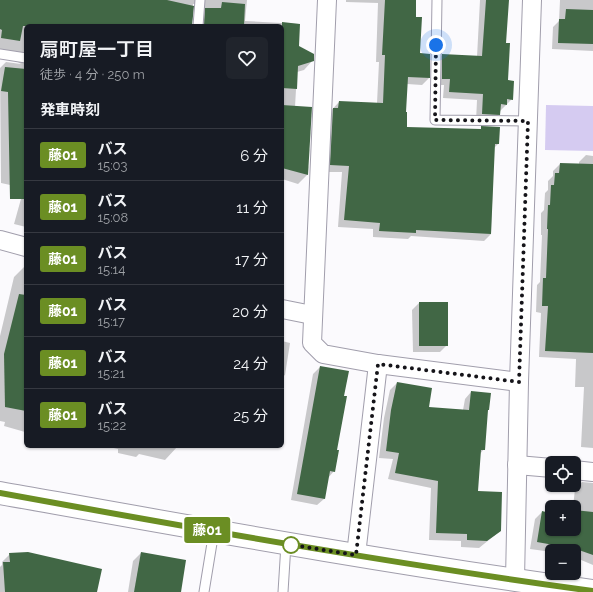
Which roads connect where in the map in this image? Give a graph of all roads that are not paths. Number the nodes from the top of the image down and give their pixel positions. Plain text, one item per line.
1 (200, 0) edge
2 (327, 0) edge
3 (437, 0) edge
4 (532, 0) edge
5 (198, 24) edge
6 (0, 54) edge
7 (24, 58) edge
8 (528, 121) junction
9 (0, 240) edge
10 (24, 246) edge
11 (284, 309) edge
12 (312, 315) junction
13 (378, 364) junction
14 (519, 382) junction
15 (517, 465) junction
16 (545, 467) edge
17 (581, 471) edge
18 (593, 472) edge
19 (0, 493) edge
20 (214, 531) junction
21 (286, 544) junction
22 (356, 555) junction
23 (515, 580) junction
24 (593, 591) edge
25 (204, 592) edge
26 (283, 592) edge

1 - 5 lane
2 - 12 street
3 - 8 lane
4 - 8 street
6 - 7 lane
8 - 14 street
9 - 10 street
11 - 12 street
12 - 13 street
13 - 14 street
13 - 22 street
14 - 15 street
15 - 16 street
15 - 23 street
17 - 18 street
19 - 20 street
20 - 21 street
20 - 25 lane
21 - 22 street
21 - 26 lane
22 - 23 street
23 - 24 street

